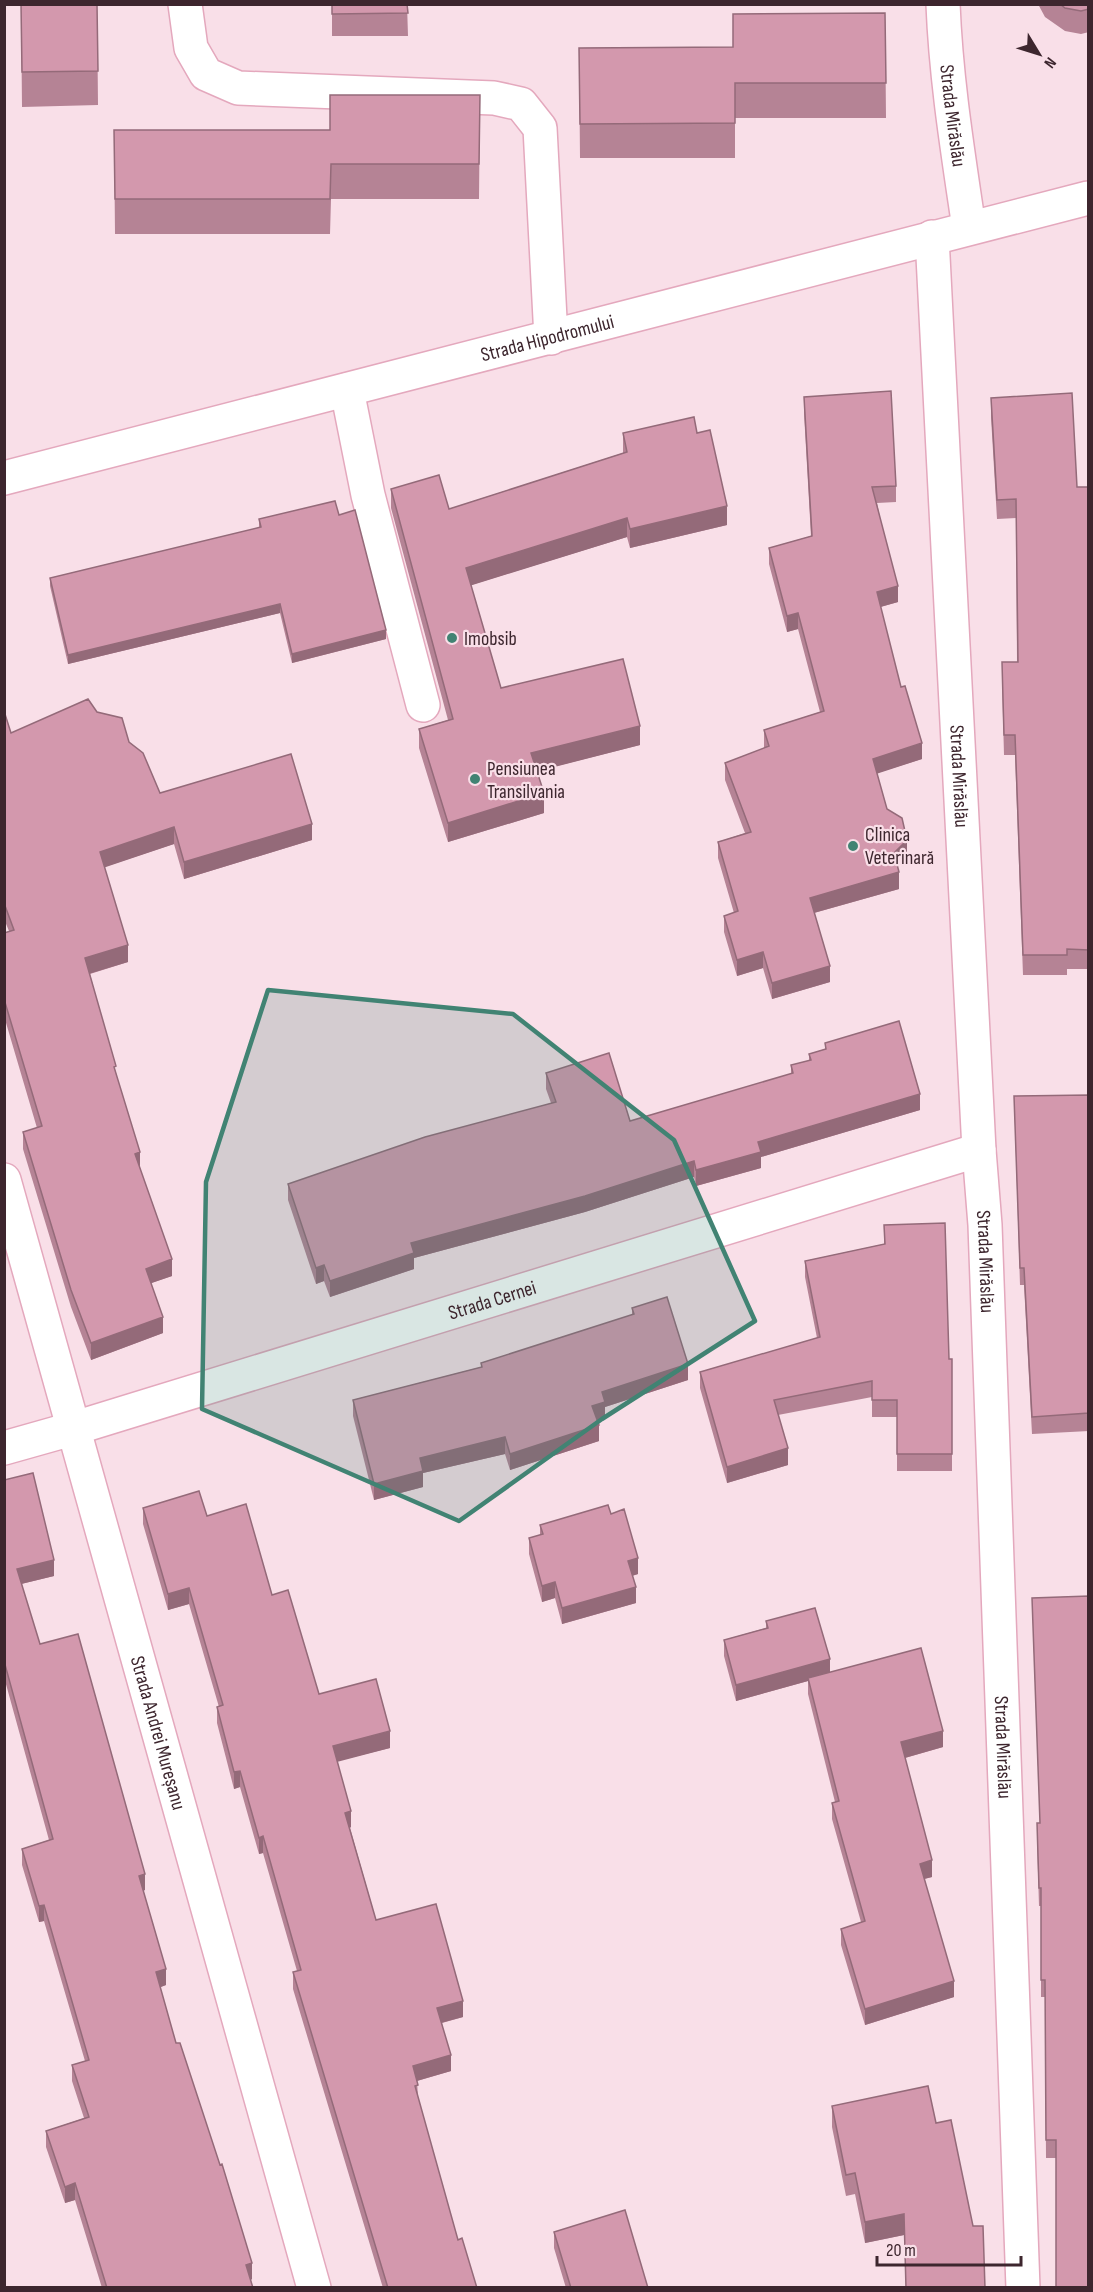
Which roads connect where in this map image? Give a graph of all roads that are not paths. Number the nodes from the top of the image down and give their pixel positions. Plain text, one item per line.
1 (185, 4) edge
2 (943, 4) edge
3 (1089, 198) edge
4 (969, 228) junction
5 (932, 237) junction
6 (551, 338) junction
7 (347, 390) junction
8 (4, 478) edge
9 (423, 705) dead end
10 (979, 1150) junction
11 (4, 1180) edge
12 (75, 1428) junction
13 (4, 1448) edge
14 (314, 2288) edge
15 (1023, 2288) edge

1 - 6 street
2 - 4 street, Strada Mirăslău
3 - 4 street, Strada Hipodromului
4 - 5 street, Strada Hipodromului
5 - 6 street, Strada Hipodromului
5 - 10 street, Strada Mirăslău
6 - 7 street, Strada Hipodromului
7 - 8 street, Strada Hipodromului
7 - 9 street
10 - 12 street, Strada Cernei
10 - 15 street, Strada Mirăslău
11 - 12 street, Strada Andrei Mureșanu
12 - 13 street, Strada Cernei
12 - 14 street, Strada Andrei Mureșanu

